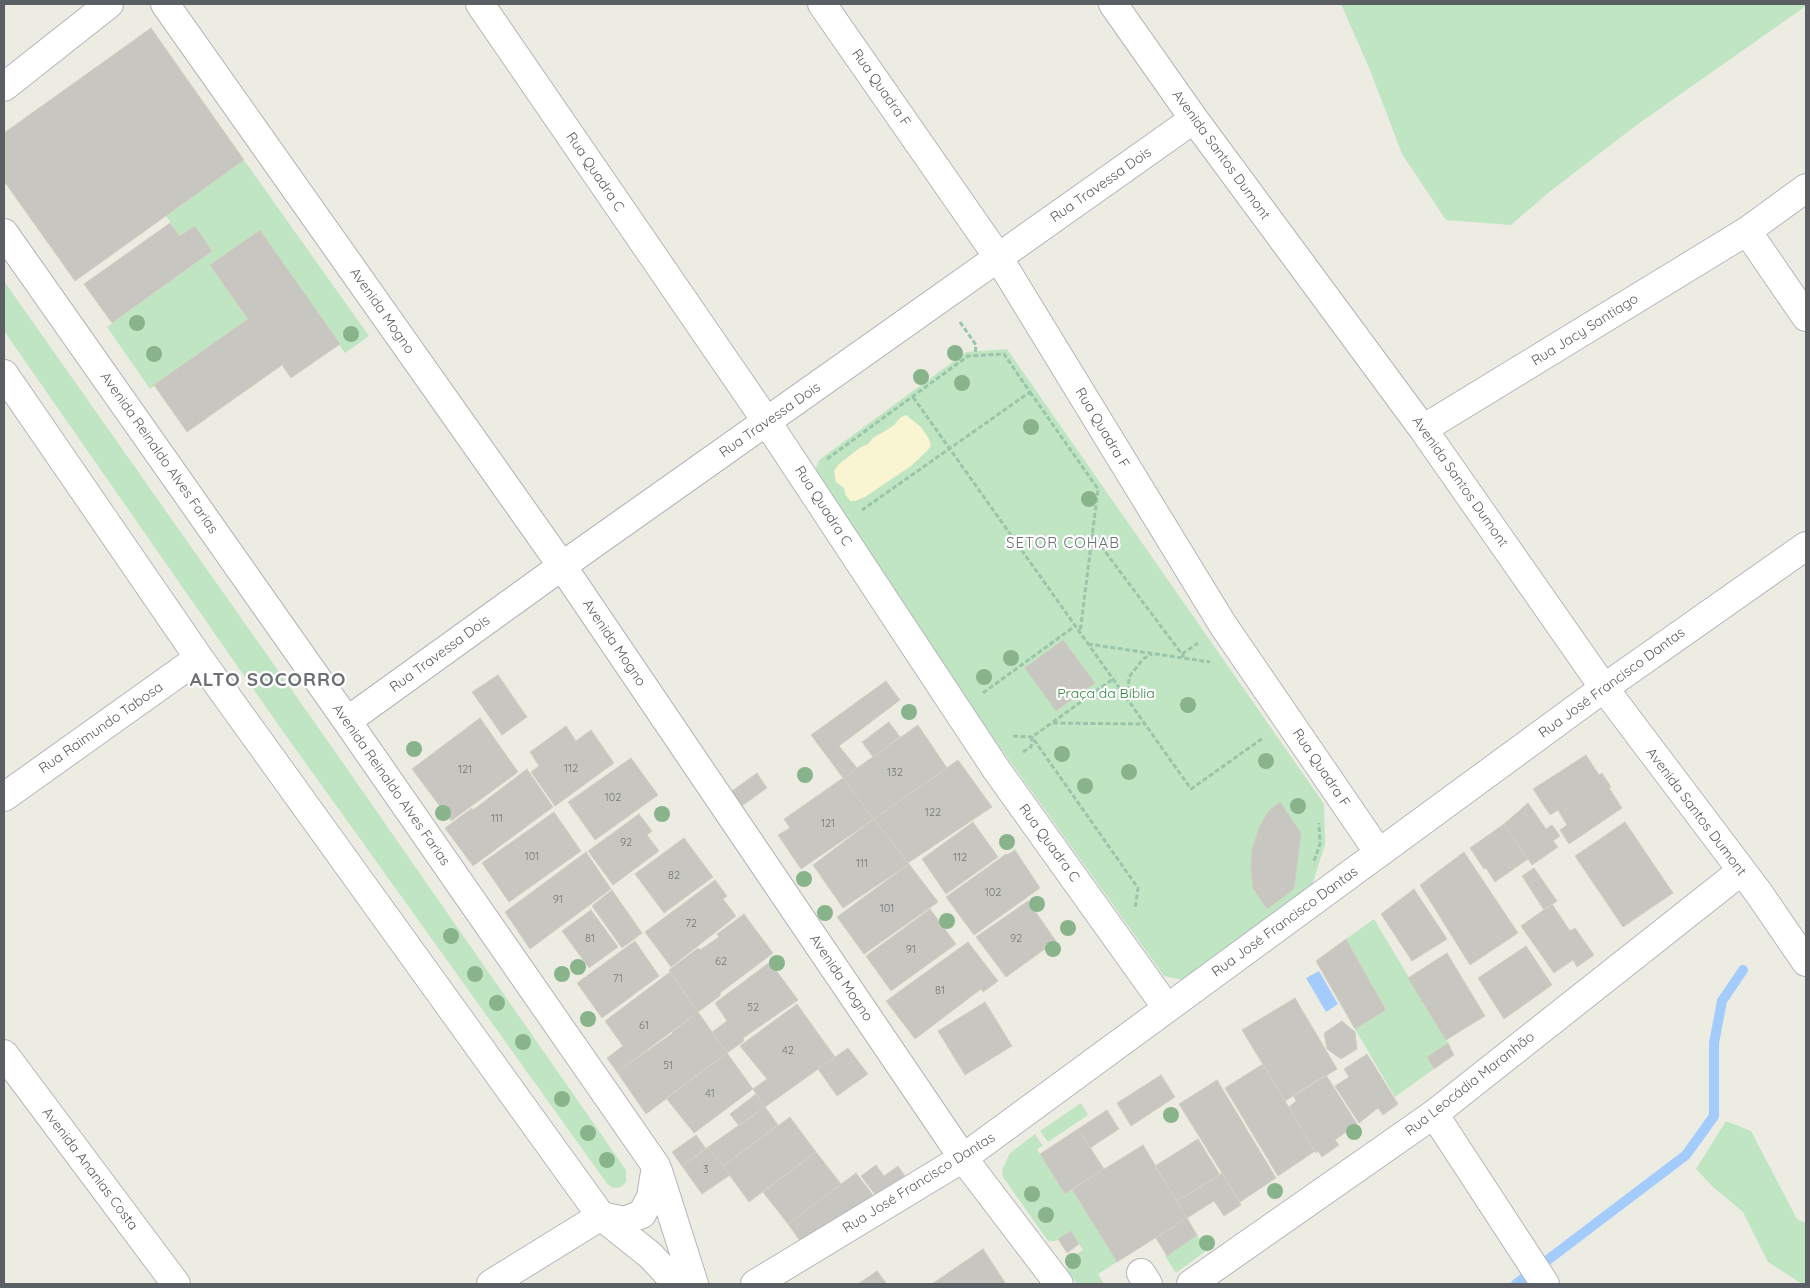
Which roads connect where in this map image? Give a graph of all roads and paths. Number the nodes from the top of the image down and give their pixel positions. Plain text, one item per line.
1 (109, 4) edge
2 (165, 4) edge
3 (480, 4) edge
4 (822, 4) edge
5 (1113, 4) edge
6 (4, 87) edge
7 (1194, 119) junction
8 (1806, 188) edge
9 (1747, 231) junction
10 (4, 233) edge
11 (998, 257) junction
12 (944, 298) junction
13 (1806, 317) edge
14 (975, 356) junction
15 (4, 374) edge
16 (1030, 392) junction
17 (913, 397) junction
18 (767, 422) junction
19 (1424, 429) junction
20 (950, 449) junction
21 (822, 463) dead end
22 (857, 514) dead end
23 (1092, 534) junction
24 (1806, 546) edge
25 (562, 566) junction
26 (1075, 626) junction
27 (1080, 633) junction
28 (1088, 644) junction
29 (1152, 654) junction
30 (199, 658) junction
31 (1184, 658) junction
32 (1219, 663) dead end
33 (1112, 679) junction
34 (1604, 688) junction
35 (977, 698) dead end
36 (1128, 700) junction
37 (347, 721) junction
38 (1052, 723) junction
39 (1145, 724) junction
40 (1269, 733) dead end
41 (1032, 737) dead end
42 (4, 797) edge
43 (1319, 815) dead end
44 (1379, 853) junction
45 (1311, 870) dead end
46 (1740, 872) junction
47 (1806, 962) edge
48 (1167, 1008) junction
49 (4, 1054) edge
50 (1434, 1114) junction
51 (963, 1158) junction
52 (656, 1166) junction
53 (601, 1216) junction
54 (176, 1284) edge
55 (491, 1284) edge
56 (677, 1284) edge
57 (694, 1284) edge
58 (755, 1284) edge
59 (1059, 1284) edge
60 (1191, 1284) edge
61 (1545, 1284) edge

1 - 6 street
2 - 25 street, Avenida Mogno
3 - 18 street, Rua Quadra C
4 - 11 street, Rua Quadra F
5 - 7 street, Avenida Santos Dumont
7 - 11 street, Rua Travessa Dois
7 - 19 street, Avenida Santos Dumont
8 - 9 street, Rua Jacy Santiago
9 - 13 street
9 - 19 street, Rua Jacy Santiago
10 - 37 street, Avenida Reinaldo Alves Farias
11 - 12 street, Rua Travessa Dois
11 - 44 street, Rua Quadra F
12 - 14 path
12 - 18 street, Rua Travessa Dois
14 - 16 path
14 - 17 path
15 - 30 street
16 - 20 path
16 - 23 path
17 - 20 path
17 - 21 path
18 - 25 street, Rua Travessa Dois
18 - 48 street, Rua Quadra C
19 - 34 street, Avenida Santos Dumont
20 - 22 path
20 - 26 path
23 - 27 path
23 - 31 path
24 - 34 street, Rua José Francisco Dantas
25 - 37 street, Rua Travessa Dois
25 - 51 street, Avenida Mogno
26 - 27 path
26 - 35 path
27 - 28 path
28 - 29 path
28 - 33 path
29 - 31 path
29 - 36 path
30 - 42 street, Rua Raimundo Tabosa
30 - 53 street
31 - 32 path
33 - 36 path
33 - 38 path
34 - 44 street, Rua José Francisco Dantas
34 - 46 street, Avenida Santos Dumont
36 - 39 path
37 - 52 street, Avenida Reinaldo Alves Farias
38 - 39 path
38 - 41 path
39 - 40 path
43 - 45 path
44 - 48 street, Rua José Francisco Dantas
46 - 47 street, Avenida Santos Dumont
46 - 50 street, Rua Leocádia Maranhão
48 - 51 street, Rua José Francisco Dantas
49 - 54 street, Avenida Ananias Costa
50 - 60 street, Rua Leocádia Maranhão
50 - 61 street
51 - 58 street, Rua José Francisco Dantas
51 - 59 street, Avenida Mogno
52 - 53 street
52 - 57 street, Avenida Reinaldo Alves Farias
53 - 55 street
53 - 56 street

